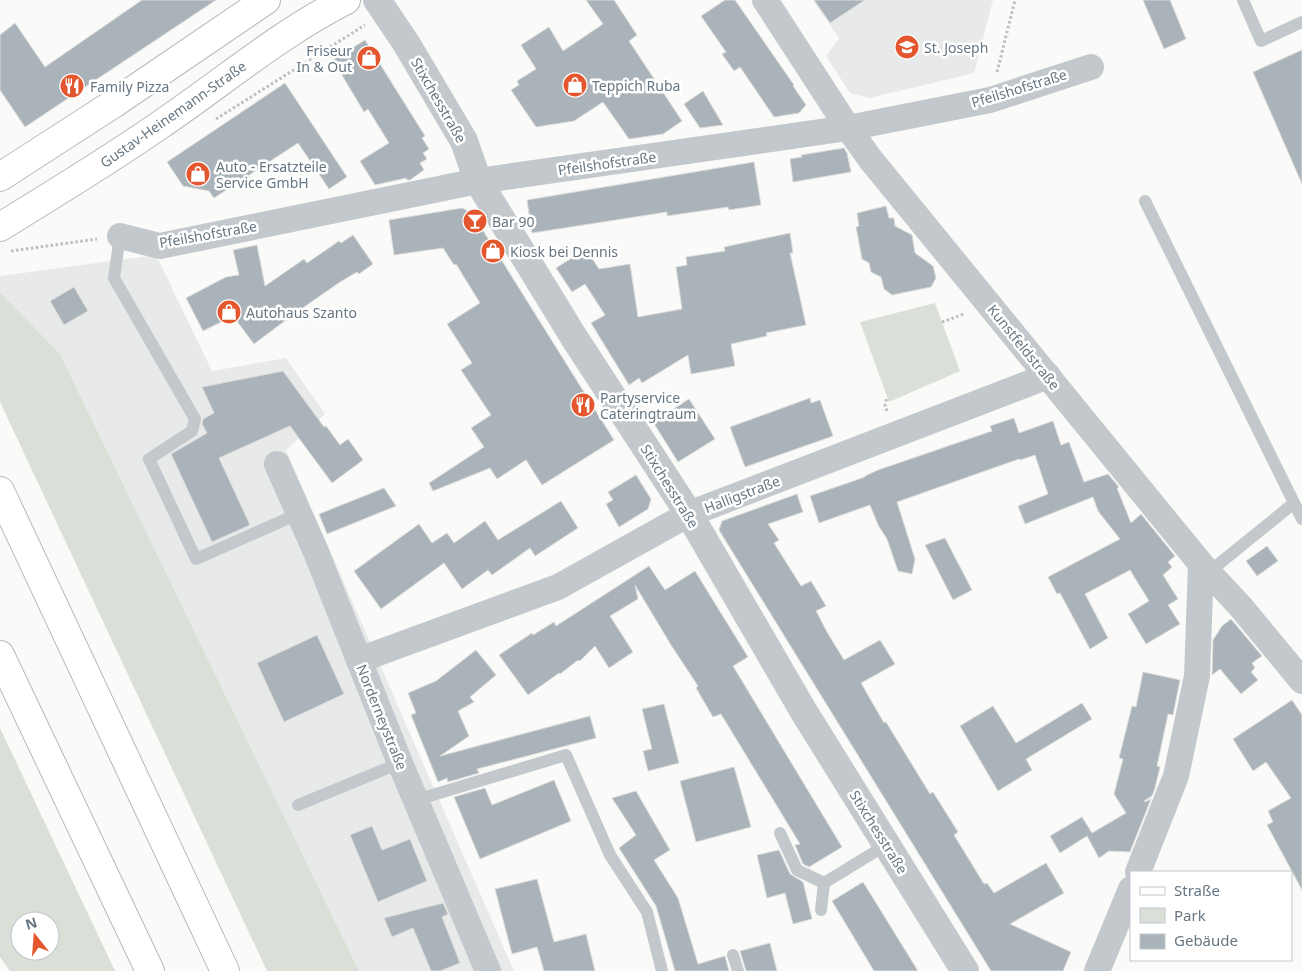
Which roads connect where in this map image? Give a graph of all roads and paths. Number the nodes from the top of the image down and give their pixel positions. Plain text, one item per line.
1 (266, 0) edge
2 (346, 0) edge
3 (377, 0) edge
4 (765, 0) edge
5 (1015, 0) edge
6 (1243, 0) edge
7 (1302, 22) edge
8 (1091, 66) dead end
9 (990, 100) junction
10 (848, 128) junction
11 (0, 177) edge
12 (478, 181) junction
13 (1146, 201) dead end
14 (120, 236) junction
15 (2, 238) edge
16 (1048, 376) junction
17 (277, 464) dead end
18 (0, 491) edge
19 (1294, 503) junction
20 (298, 514) junction
21 (689, 514) junction
22 (1302, 519) edge
23 (1205, 568) junction
24 (0, 655) edge
25 (359, 660) junction
26 (1302, 681) edge
27 (400, 763) junction
28 (416, 800) junction
29 (298, 805) dead end
30 (780, 833) dead end
31 (886, 845) junction
32 (1138, 871) edge
33 (824, 883) junction
34 (1130, 891) edge
35 (821, 910) dead end
36 (733, 955) dead end
37 (150, 971) edge
38 (225, 971) edge
39 (488, 971) edge
40 (662, 971) edge
41 (738, 971) edge
42 (965, 971) edge
43 (1097, 971) edge

1 - 11 main road
2 - 15 main road, Gustav-Heinemann-Straße
3 - 12 street, Stixchesstraße
4 - 10 street, Kunstfeldstraße
5 - 9 path
6 - 7 lane
8 - 9 street, Pfeilshofstraße
9 - 10 street, Pfeilshofstraße
10 - 12 street, Pfeilshofstraße
10 - 16 street, Kunstfeldstraße
12 - 14 street, Pfeilshofstraße
12 - 21 street, Stixchesstraße
13 - 19 lane
14 - 15 path
14 - 20 lane
16 - 21 street, Halligstraße
16 - 23 street, Kunstfeldstraße
17 - 20 street, Norderneystraße
18 - 38 main road
19 - 22 lane
19 - 23 lane
20 - 25 street, Norderneystraße
21 - 25 street, Halligstraße
21 - 31 street, Stixchesstraße
23 - 26 street, Kunstfeldstraße
23 - 32 street
24 - 37 main road
25 - 27 street, Norderneystraße
27 - 28 street, Norderneystraße
27 - 29 lane
28 - 39 street, Norderneystraße
28 - 40 lane
30 - 33 lane
31 - 33 lane
31 - 42 street, Stixchesstraße
33 - 35 lane
34 - 43 street
36 - 41 lane

